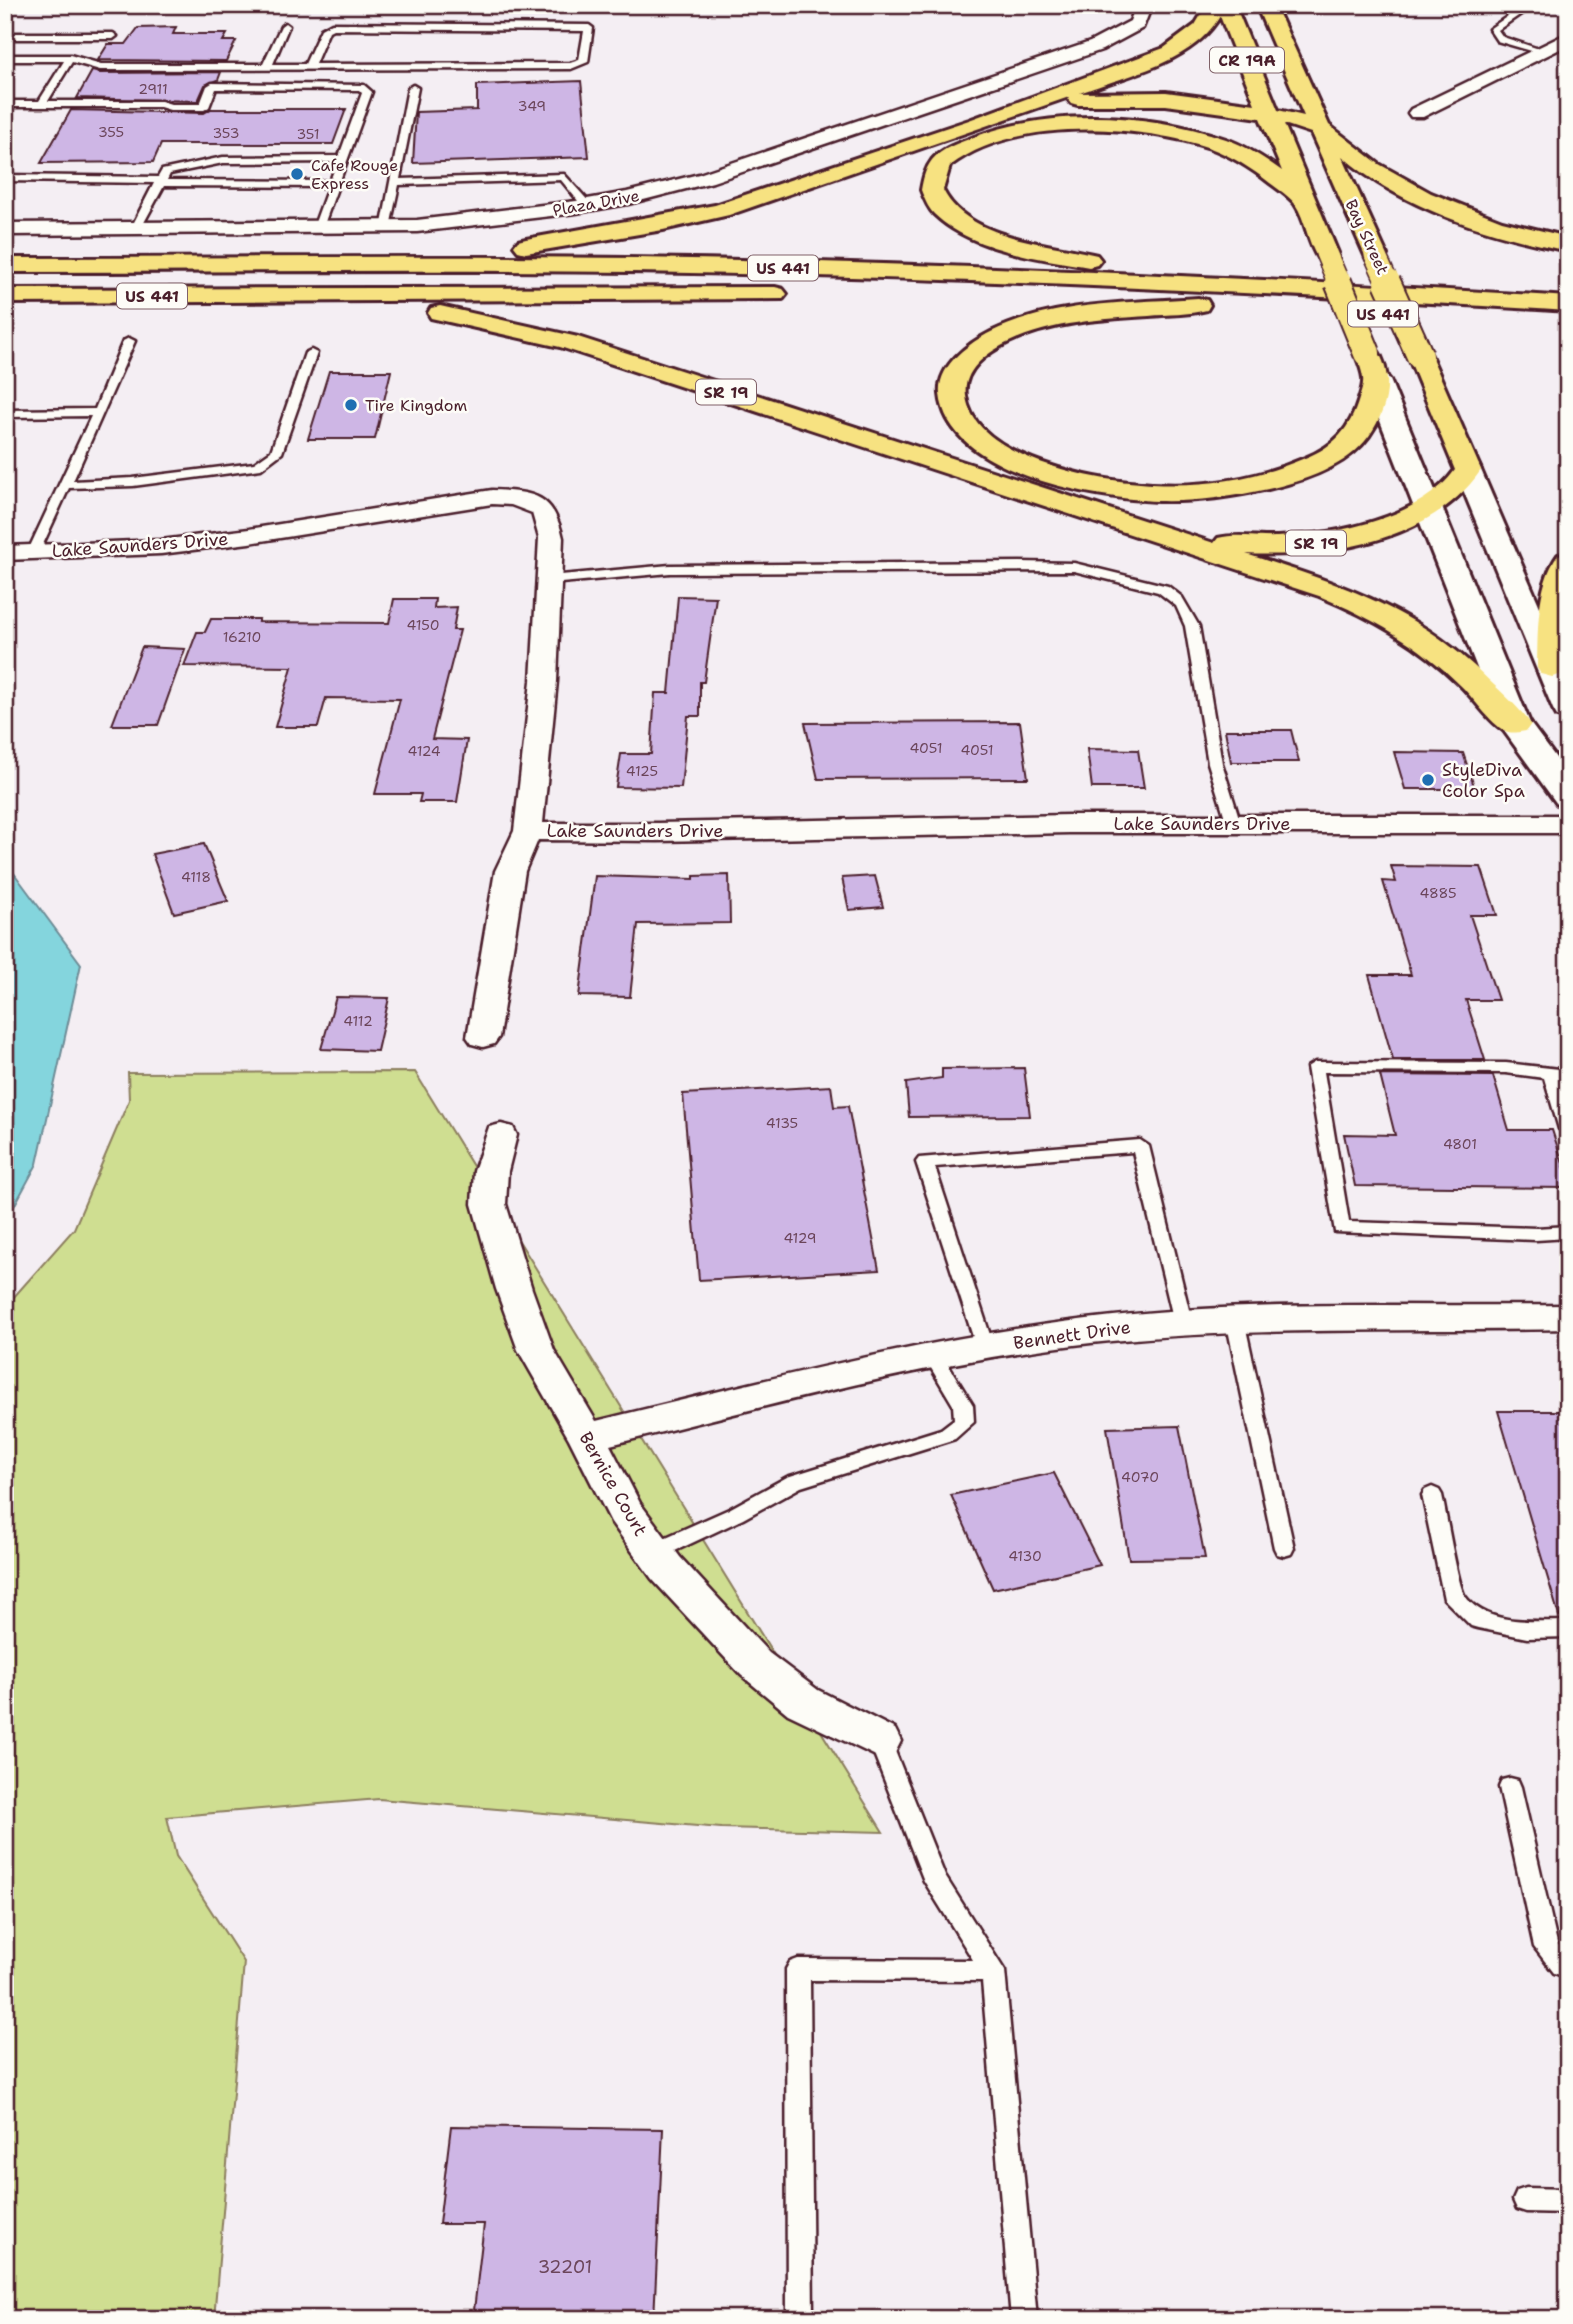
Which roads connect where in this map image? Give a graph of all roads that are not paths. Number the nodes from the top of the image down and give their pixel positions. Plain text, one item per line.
1 (1144, 5) edge
2 (1217, 5) edge
3 (1225, 5) edge
4 (1265, 5) edge
5 (1530, 5) edge
6 (285, 26) dead end
7 (5, 36) edge
8 (113, 36) dead end
9 (1568, 38) edge
10 (1539, 52) junction
11 (5, 58) edge
12 (70, 58) junction
13 (267, 66) junction
14 (309, 66) junction
15 (221, 67) junction
16 (212, 86) junction
17 (413, 88) dead end
18 (5, 104) edge
19 (42, 104) junction
20 (1017, 109) junction
21 (1417, 113) dead end
22 (1270, 115) junction
23 (1317, 128) junction
24 (344, 159) junction
25 (5, 178) edge
26 (160, 182) junction
27 (394, 182) junction
28 (335, 184) junction
29 (1303, 199) junction
30 (587, 205) junction
31 (385, 227) junction
32 (136, 228) junction
33 (318, 228) junction
34 (5, 229) edge
35 (1568, 244) edge
36 (5, 265) edge
37 (307, 265) junction
38 (1258, 285) junction
39 (798, 294) dead end
40 (910, 295) dead end
41 (5, 296) edge
42 (299, 296) junction
43 (1568, 304) edge
44 (1198, 305) junction
45 (1568, 326) edge
46 (129, 341) dead end
47 (311, 353) dead end
48 (1377, 380) junction
49 (99, 412) junction
50 (6, 413) edge
51 (1468, 470) junction
52 (64, 485) junction
53 (1427, 507) junction
54 (1143, 529) junction
55 (33, 552) junction
56 (5, 553) edge
57 (1568, 561) edge
58 (550, 580) junction
59 (1552, 667) junction
60 (1568, 709) edge
61 (1515, 724) junction
62 (1568, 797) edge
63 (1234, 824) junction
64 (1568, 824) edge
65 (528, 831) junction
66 (483, 1037) dead end
67 (1560, 1074) edge
68 (1568, 1129) edge
69 (501, 1135) dead end
70 (1568, 1232) edge
71 (1568, 1317) edge
72 (1235, 1320) junction
73 (1183, 1322) junction
74 (985, 1347) junction
75 (934, 1358) junction
76 (587, 1437) junction
77 (1432, 1495) dead end
78 (1284, 1548) dead end
79 (653, 1552) junction
80 (1568, 1629) edge
81 (880, 1741) joint
82 (1510, 1787) dead end
83 (1568, 1968) edge
84 (993, 1971) junction
85 (1526, 2200) dead end
86 (1568, 2201) edge
87 (800, 2319) edge
88 (1024, 2319) edge

1 - 30 street, Plaza Drive
2 - 20 main road
3 - 22 main road, CR 19A
4 - 23 main road, Bay Street
5 - 10 lane
6 - 13 lane
7 - 8 lane
9 - 10 street
10 - 21 street
11 - 12 lane
12 - 15 lane
12 - 19 lane
13 - 14 lane
13 - 15 lane
14 - 14 lane
15 - 16 lane
16 - 19 lane
16 - 24 lane
17 - 27 lane
18 - 19 lane
20 - 22 main road
20 - 37 main road
22 - 23 main road
22 - 29 main road, CR 19A
23 - 35 main road
23 - 51 main road, Bay Street, bridge
24 - 26 lane
24 - 28 lane
25 - 26 lane
26 - 28 lane
26 - 32 lane
27 - 30 lane
27 - 31 lane
28 - 33 lane
29 - 38 main road
29 - 48 main road, CR 19A, bridge
30 - 31 street, Plaza Drive
31 - 33 street, Plaza Drive
32 - 33 street, Plaza Drive
32 - 34 street, Plaza Drive
36 - 37 main road, US 441
37 - 38 main road, US 441
38 - 43 main road, US 441
39 - 42 main road, US 441
40 - 44 main road, US 441
41 - 42 main road, US 441
42 - 54 main road, SR 19
44 - 45 main road, US 441
44 - 48 main road
46 - 49 lane
47 - 52 lane
48 - 53 main road, CR 19A
49 - 50 lane
49 - 52 lane
51 - 53 main road, SR 19
51 - 59 main road
52 - 55 lane
53 - 54 main road, SR 19
53 - 61 main road, CR 19A
54 - 61 main road
55 - 56 street, Lake Saunders Drive
55 - 58 street, Lake Saunders Drive
57 - 59 main road
58 - 63 lane
58 - 65 street, Lake Saunders Drive
59 - 60 main road
61 - 62 main road, CR 19A
63 - 64 street, Lake Saunders Drive
63 - 65 street, Lake Saunders Drive
65 - 66 street
67 - 68 lane
67 - 70 lane
69 - 76 street, Bernice Court
71 - 72 street, Bennett Drive
72 - 73 street, Bennett Drive
72 - 78 lane
73 - 74 street, Bennett Drive
73 - 74 lane
74 - 75 street, Bennett Drive
75 - 76 street, Bennett Drive
75 - 79 lane
76 - 79 street, Bernice Court
77 - 80 lane
79 - 81 street, Bernice Court
81 - 84 lane
82 - 83 lane
84 - 87 lane
84 - 88 lane
85 - 86 lane

